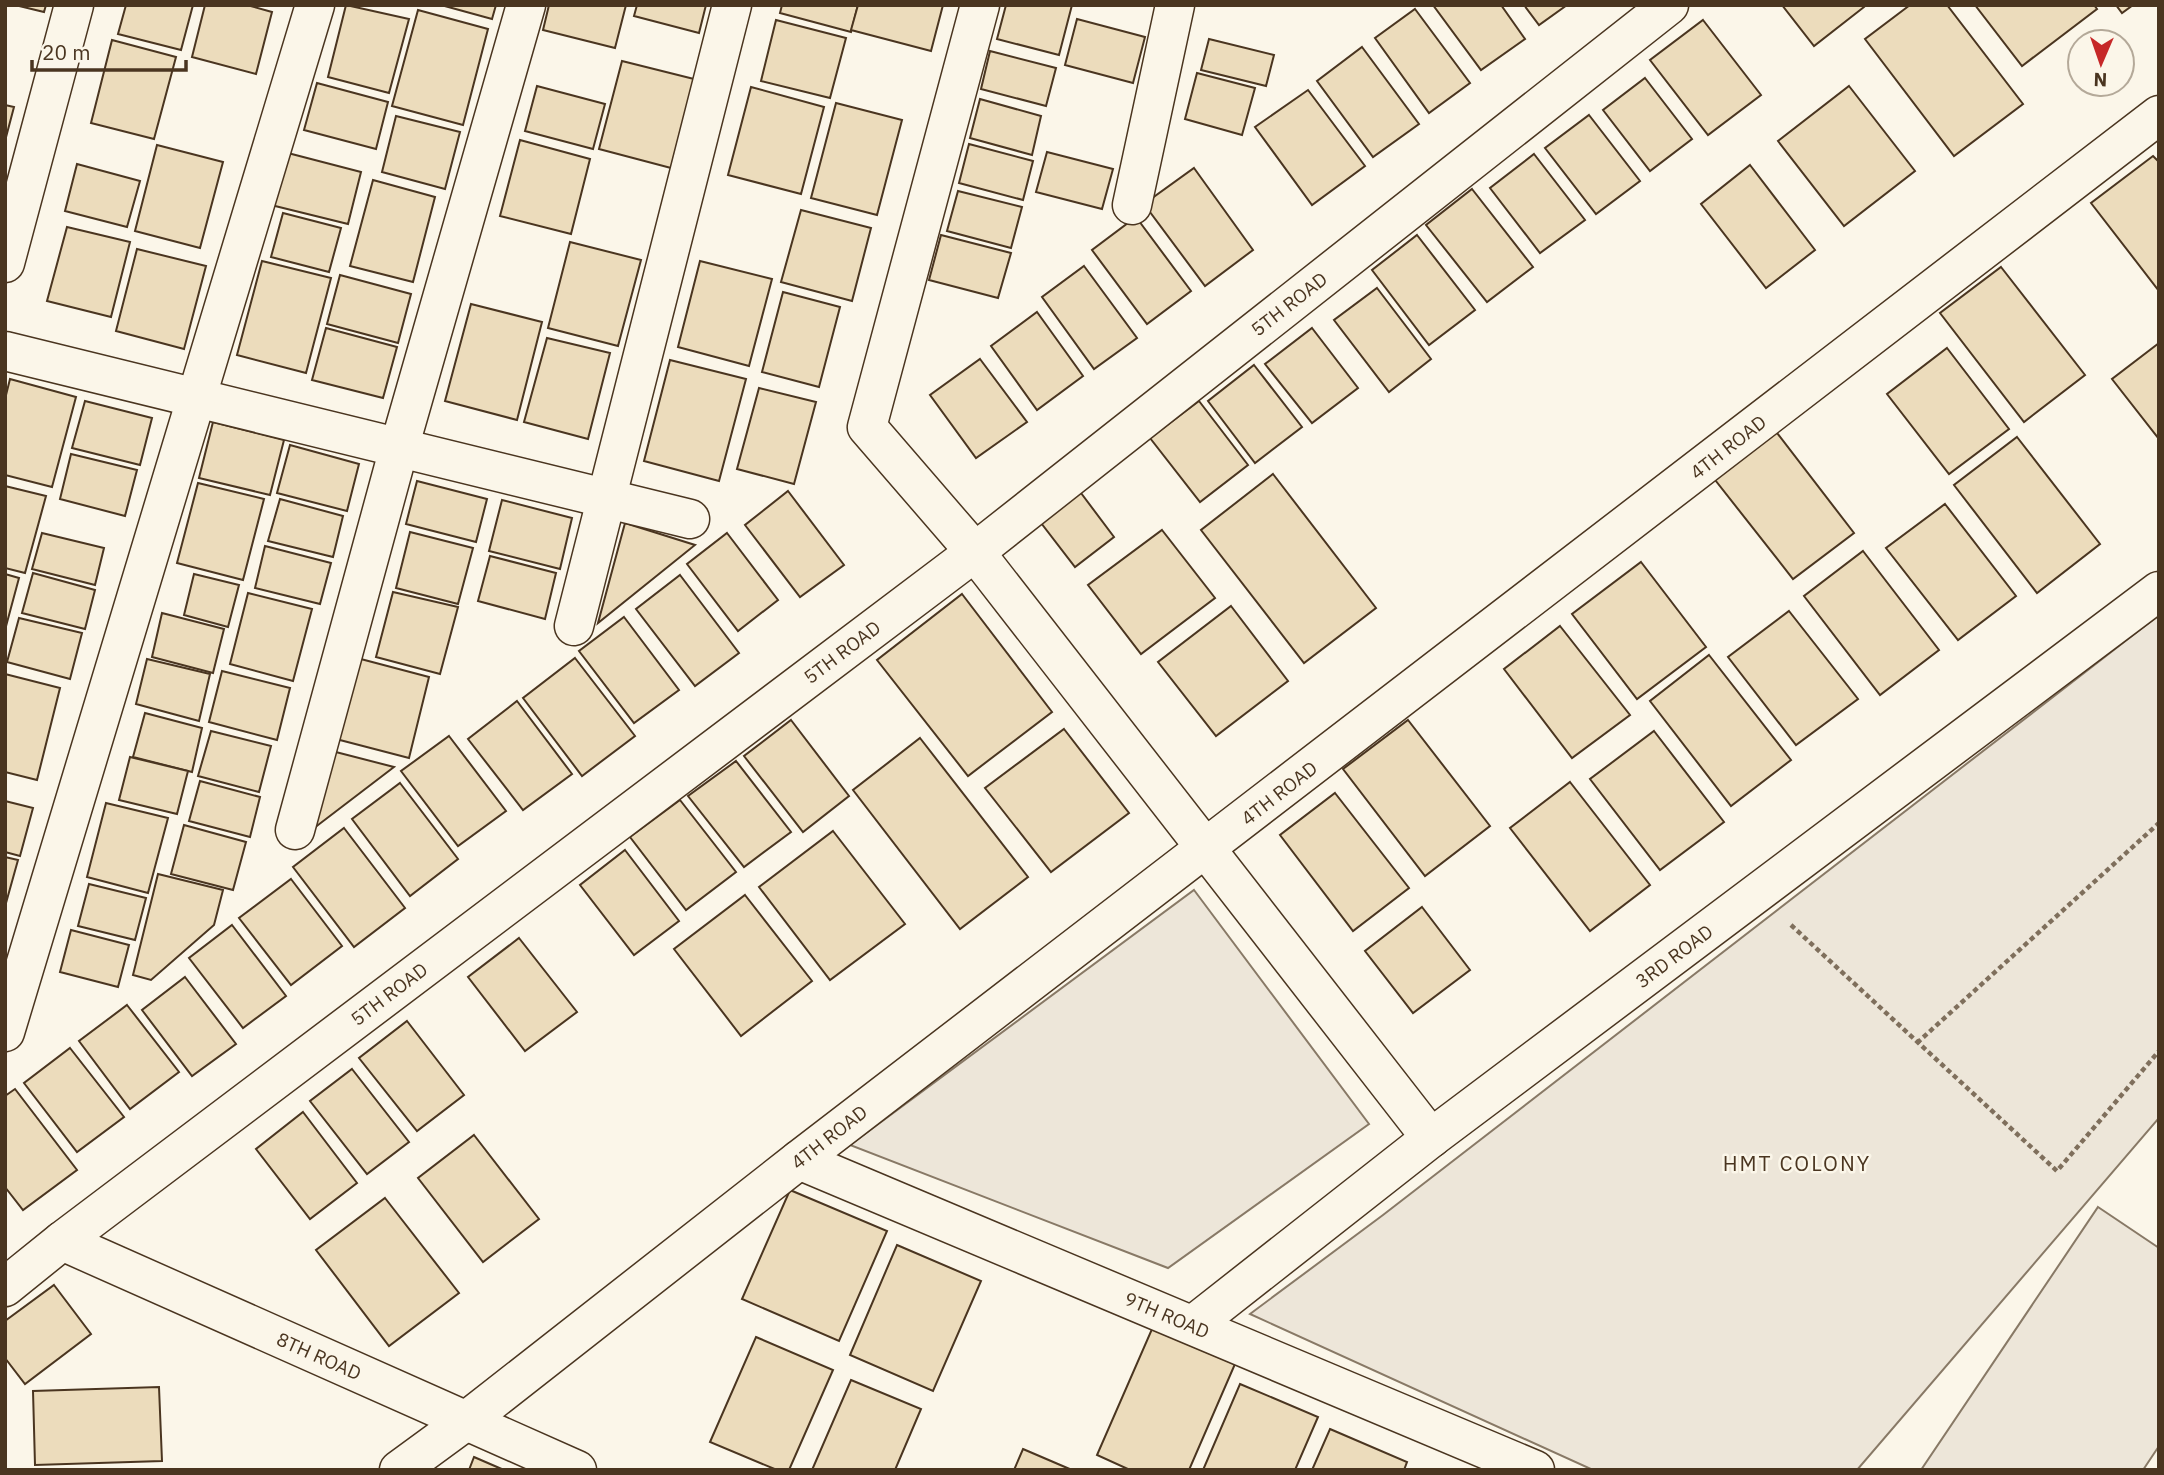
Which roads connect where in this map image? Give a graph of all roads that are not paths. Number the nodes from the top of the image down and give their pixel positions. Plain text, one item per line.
1 (74, 5) edge
2 (315, 5) edge
3 (526, 5) edge
4 (732, 5) edge
5 (980, 5) edge
6 (1175, 5) edge
7 (1669, 5) edge
8 (2159, 116) edge
9 (1132, 205) dead end
10 (5, 262) edge
11 (5, 351) edge
12 (198, 399) junction
13 (399, 448) junction
14 (607, 500) junction
15 (690, 519) dead end
16 (975, 552) junction
17 (2159, 591) edge
18 (574, 626) dead end
19 (295, 830) dead end
20 (1205, 849) junction
21 (5, 1032) edge
22 (1431, 1138) junction
23 (799, 1160) junction
24 (62, 1241) junction
25 (5, 1287) edge
26 (1192, 1325) junction
27 (466, 1421) junction
28 (399, 1470) edge
29 (577, 1470) edge
30 (1535, 1470) edge

1 - 10 street
2 - 12 street
3 - 13 street
4 - 14 street
5 - 16 street
6 - 9 street
7 - 16 street, 5TH ROAD
8 - 20 street, 4TH ROAD
11 - 12 street
12 - 13 street
12 - 21 street
13 - 14 street
13 - 19 street
14 - 15 street
14 - 18 street
16 - 20 street
16 - 24 street, 5TH ROAD
17 - 22 street, 3RD ROAD
20 - 22 street
20 - 23 street, 4TH ROAD
22 - 26 street, 3RD ROAD
23 - 26 street, 9TH ROAD
23 - 27 street, 4TH ROAD
24 - 25 street, 5TH ROAD
24 - 27 street, 8TH ROAD
26 - 30 street, 9TH ROAD
27 - 28 street, 4TH ROAD
27 - 29 street, 8TH ROAD

